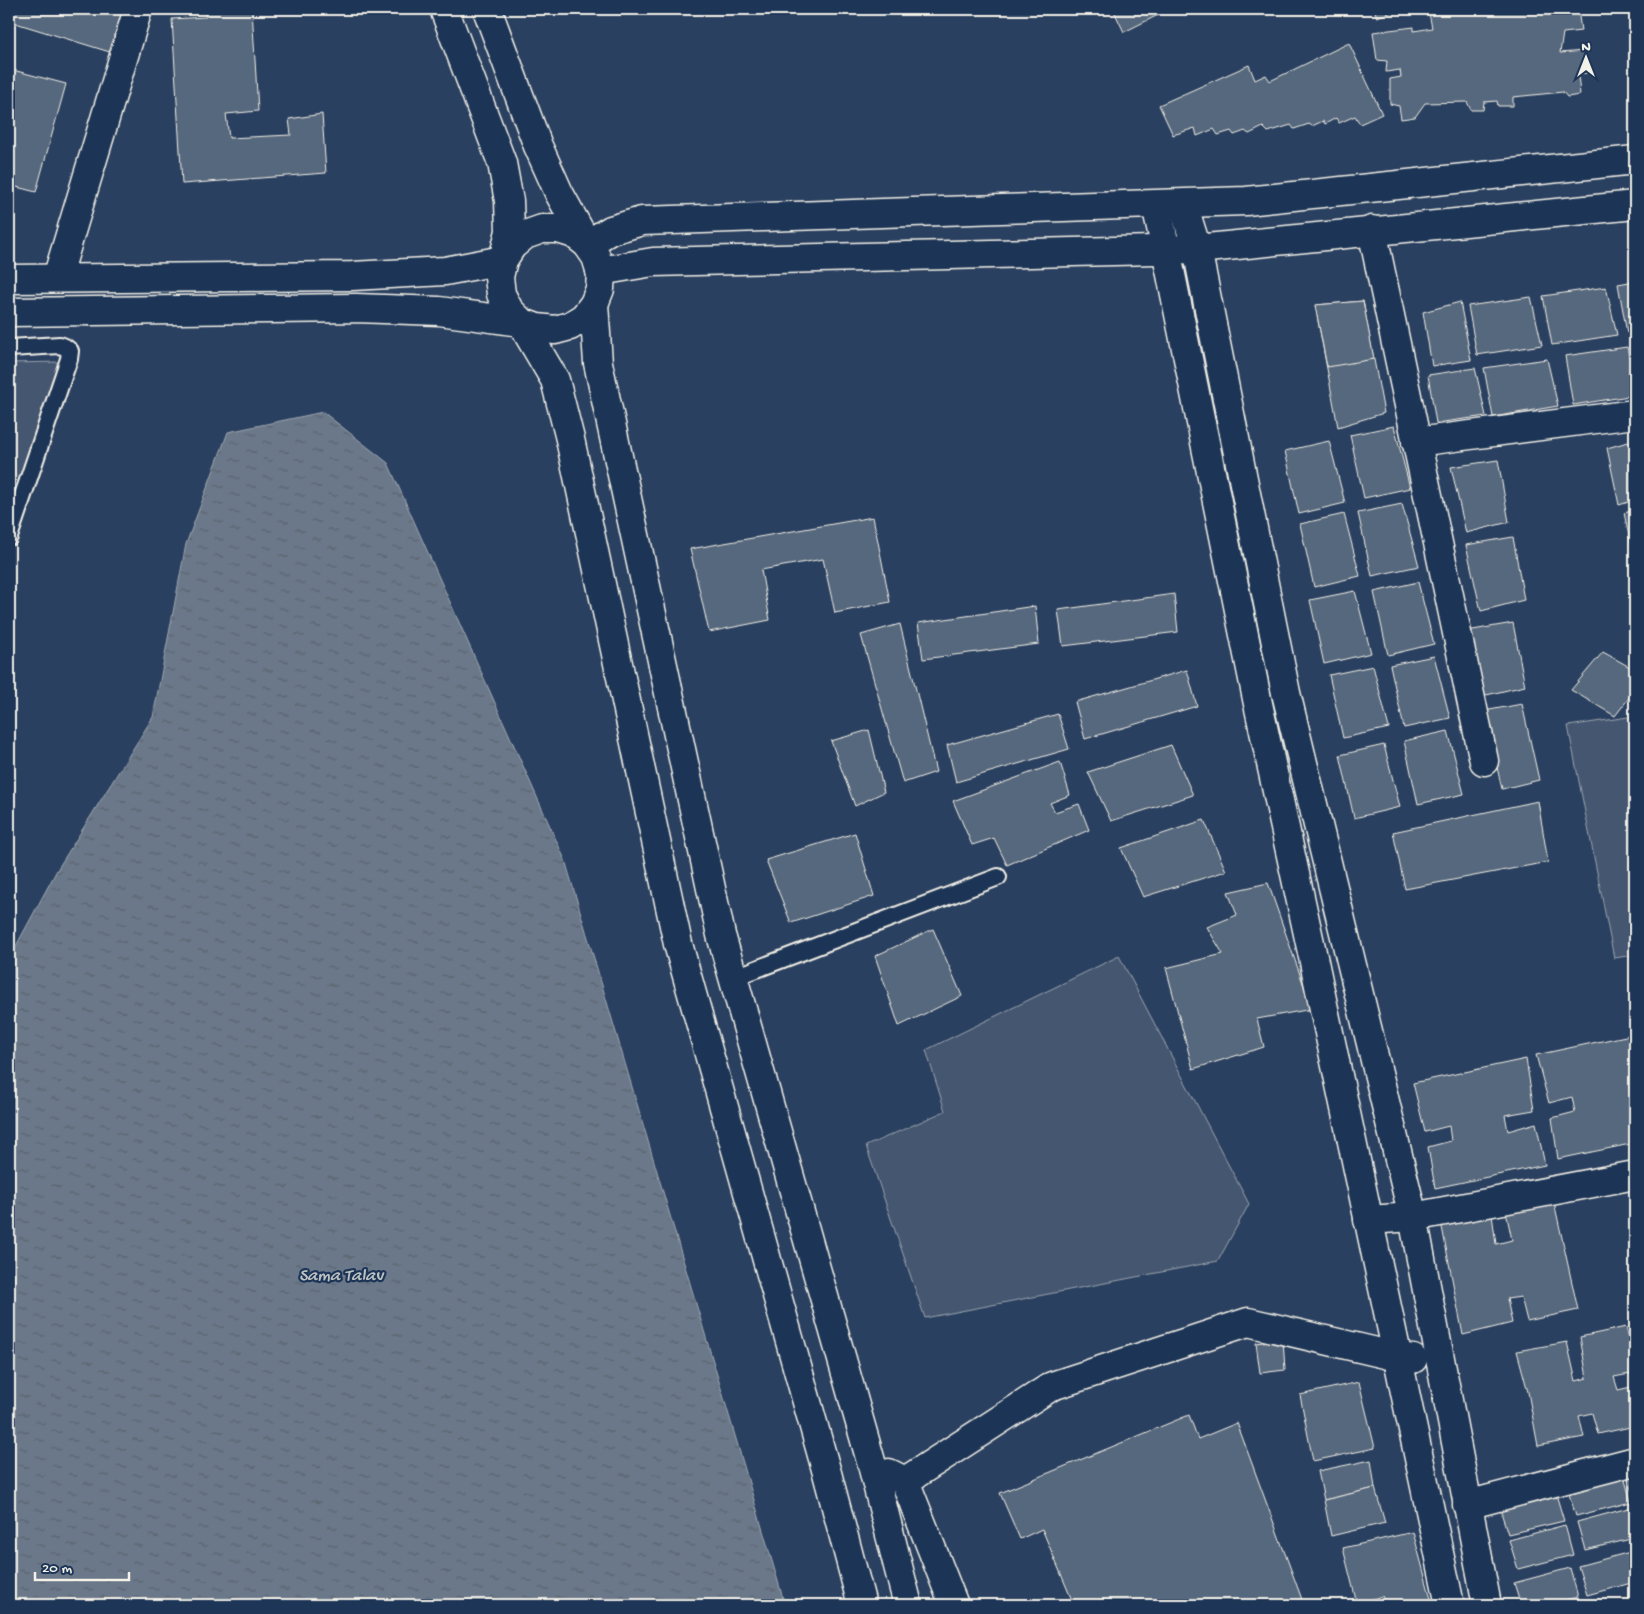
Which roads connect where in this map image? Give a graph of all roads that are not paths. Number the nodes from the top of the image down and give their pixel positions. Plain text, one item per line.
1 (138, 9) edge
2 (444, 9) edge
3 (487, 9) edge
4 (1635, 160) edge
5 (1183, 204) junction
6 (1156, 205) junction
7 (1635, 205) edge
8 (1372, 230) junction
9 (587, 244) junction
10 (1198, 249) junction
11 (1166, 250) junction
12 (503, 260) junction
13 (600, 271) junction
14 (57, 278) junction
15 (9, 279) edge
16 (594, 304) junction
17 (9, 312) edge
18 (521, 322) junction
19 (9, 348) edge
20 (1635, 414) edge
21 (1416, 442) junction
22 (9, 537) edge
23 (1286, 693) junction
24 (1256, 699) junction
25 (671, 703) junction
26 (628, 714) junction
27 (1484, 761) dead end
28 (708, 877) junction
29 (998, 877) dead end
30 (1332, 886) junction
31 (666, 887) junction
32 (1300, 894) junction
33 (733, 978) junction
34 (1635, 1175) edge
35 (1412, 1217) junction
36 (1368, 1220) junction
37 (1398, 1357) junction
38 (1439, 1362) junction
39 (1635, 1462) edge
40 (872, 1465) junction
41 (905, 1481) junction
42 (1467, 1505) junction
43 (862, 1605) edge
44 (908, 1605) edge
45 (954, 1605) edge
46 (1450, 1605) edge
47 (1487, 1605) edge

1 - 14 main road
2 - 12 main road
3 - 9 main road
4 - 5 main road
5 - 6 main road
5 - 10 main road
6 - 9 main road
6 - 11 main road
7 - 8 main road
8 - 10 main road
8 - 21 main road
9 - 12 main road
9 - 13 main road
10 - 11 main road
10 - 23 main road
11 - 13 main road
11 - 24 main road
12 - 14 main road
12 - 18 main road
13 - 16 main road
14 - 15 main road
16 - 18 main road
16 - 25 main road
17 - 18 main road
18 - 26 main road
19 - 22 lane
20 - 21 main road
21 - 27 main road
23 - 24 main road
23 - 30 main road
24 - 32 main road
25 - 26 main road
25 - 28 main road
26 - 31 main road
28 - 31 main road
28 - 33 main road
29 - 33 lane
30 - 32 main road
30 - 35 main road
31 - 43 main road
32 - 36 main road
33 - 40 main road
34 - 35 main road
35 - 36 main road
35 - 38 main road
36 - 37 main road
37 - 38 main road
37 - 41 main road
37 - 46 main road
38 - 42 main road
39 - 42 main road
40 - 41 main road
40 - 44 main road
41 - 45 main road
42 - 47 main road

